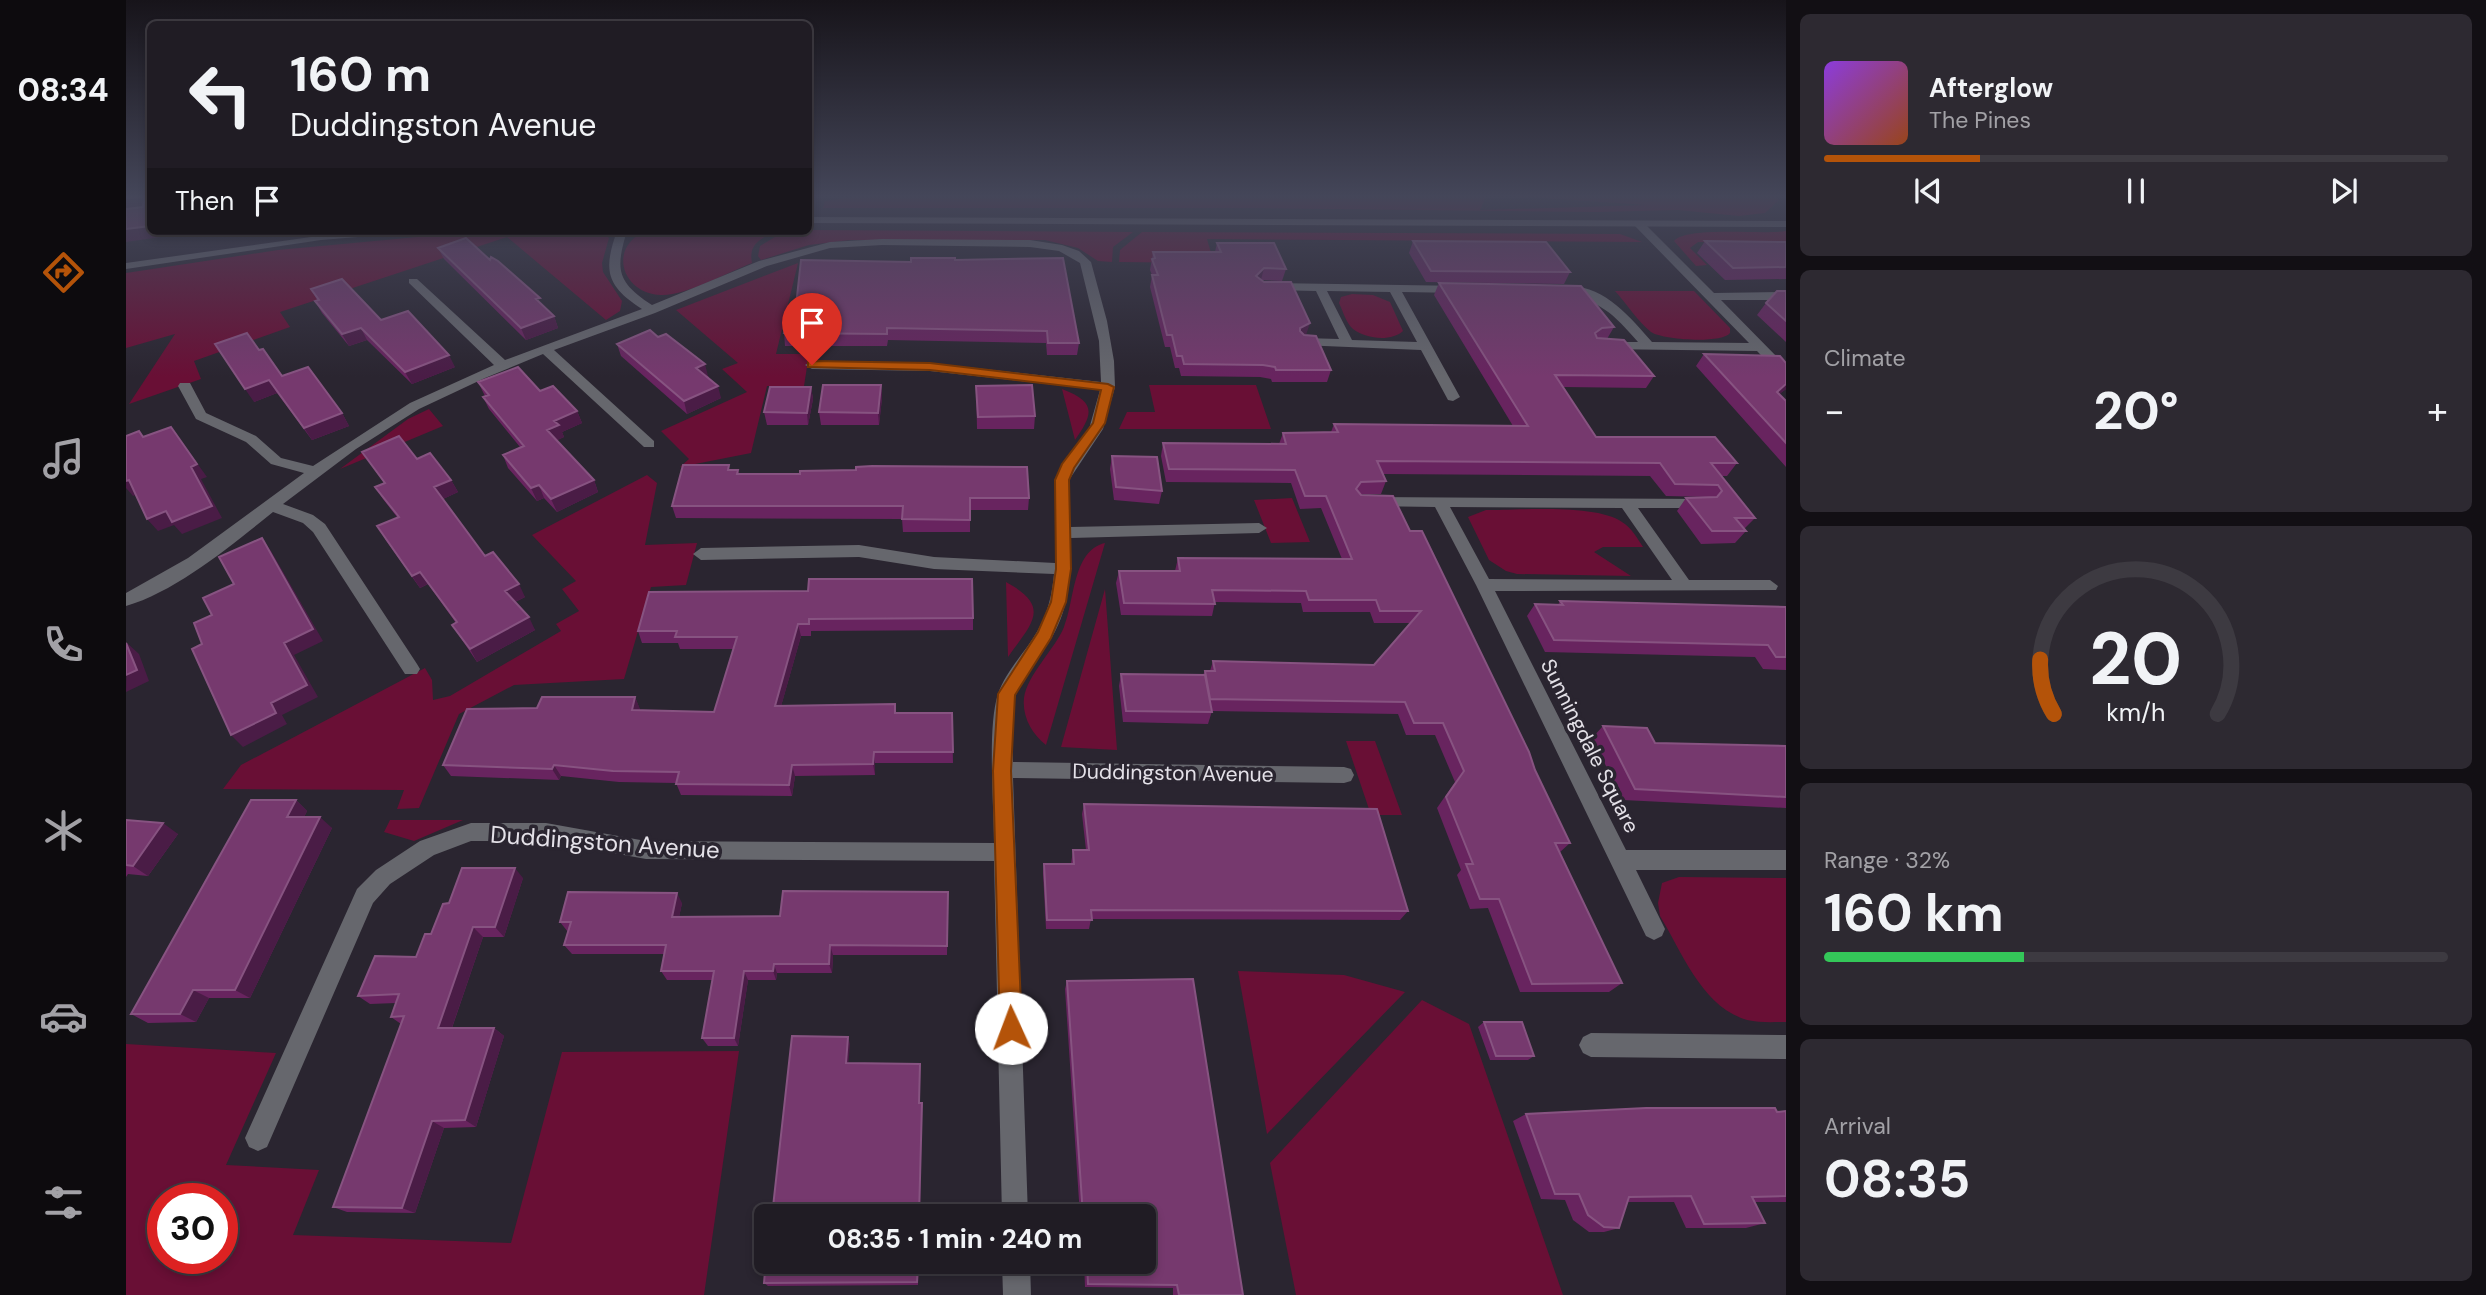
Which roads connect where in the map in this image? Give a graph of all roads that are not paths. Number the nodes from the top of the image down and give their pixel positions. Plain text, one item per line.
1 (185, 256) edge
2 (614, 256) edge
3 (789, 256) edge
4 (1080, 256) edge
5 (1671, 256) edge
6 (126, 266) edge
7 (413, 281) dead end
8 (1261, 287) edge
9 (1320, 288) junction
10 (1394, 288) junction
11 (1477, 289) edge
12 (1559, 290) edge
13 (1786, 296) edge
14 (1710, 297) junction
15 (651, 310) junction
16 (1304, 342) edge
17 (1347, 343) junction
18 (1423, 346) junction
19 (1596, 346) edge
20 (1648, 346) junction
21 (1759, 347) junction
22 (547, 351) junction
23 (812, 365) dead end
24 (504, 367) junction
25 (1786, 373) edge
26 (185, 386) dead end
27 (1108, 387) junction
28 (1453, 397) dead end
29 (649, 444) dead end
30 (316, 471) junction
31 (1361, 501) edge
32 (1440, 503) junction
33 (1701, 503) edge
34 (1627, 504) junction
35 (271, 505) junction
36 (1259, 528) dead end
37 (1063, 533) junction
38 (701, 554) dead end
39 (1063, 569) junction
40 (1484, 585) junction
41 (1685, 586) junction
42 (1770, 586) dead end
43 (126, 600) edge
44 (411, 669) dead end
45 (1002, 771) junction
46 (1344, 775) dead end
47 (1003, 852) junction
48 (1621, 860) junction
49 (1786, 860) edge
50 (1654, 929) dead end
51 (1591, 1045) dead end
52 (1786, 1047) edge
53 (258, 1138) dead end
54 (1015, 1204) edge
55 (1016, 1274) edge
56 (1017, 1295) edge

1 - 6 street
2 - 15 street
3 - 15 street
4 - 27 street
5 - 14 street
7 - 24 street
8 - 9 street
9 - 10 street
9 - 17 street
10 - 11 street
10 - 18 street
12 - 20 street
13 - 14 street
14 - 21 street
15 - 22 street
16 - 17 street
17 - 18 street
18 - 28 street
19 - 20 street
20 - 21 street
21 - 25 street
22 - 24 street
22 - 29 street
23 - 27 street
24 - 30 street
26 - 30 street
27 - 37 street
30 - 35 street
31 - 32 street
32 - 34 street
32 - 40 street, Sunningdale Square
33 - 34 street
34 - 41 street
35 - 43 street
35 - 44 street
36 - 37 street
37 - 39 street
38 - 39 street
39 - 45 street
40 - 41 street
40 - 48 street, Sunningdale Square
41 - 42 street
45 - 46 street, Duddingston Avenue
45 - 47 street
47 - 53 street, Duddingston Avenue
47 - 54 street
48 - 49 street
48 - 50 street, Sunningdale Square
51 - 52 street
55 - 56 street

